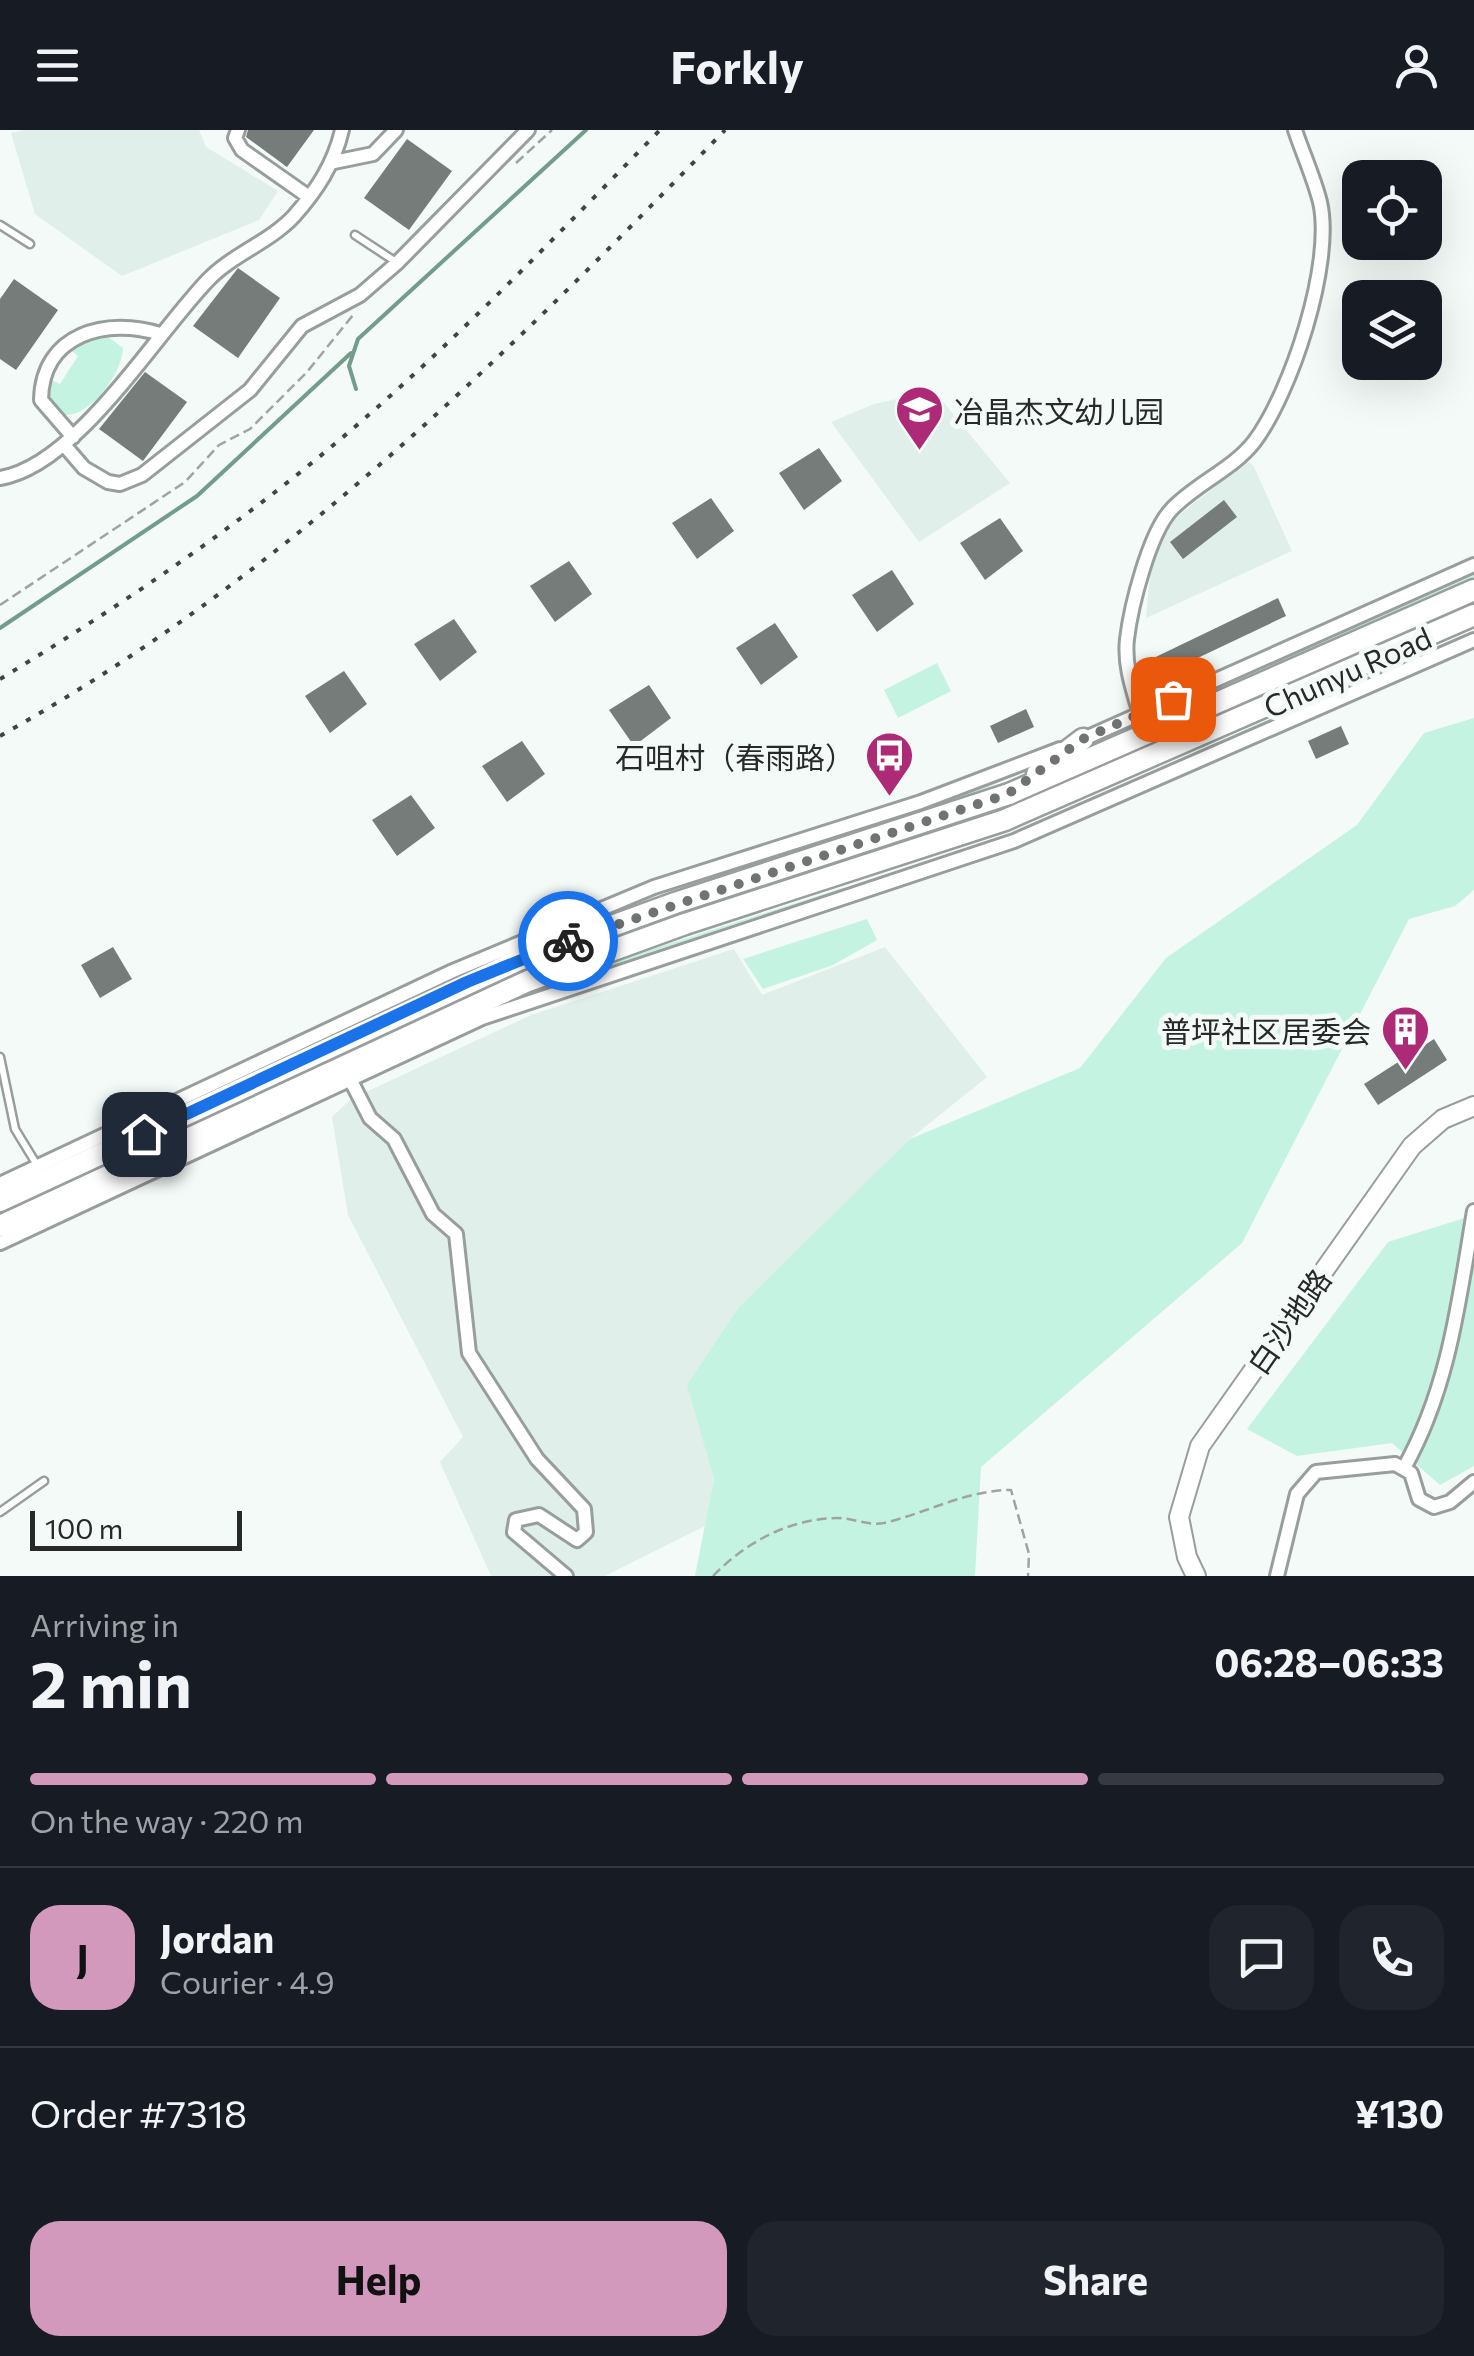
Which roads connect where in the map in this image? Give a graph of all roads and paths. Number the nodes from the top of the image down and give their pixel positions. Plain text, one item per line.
1 (238, 130) edge
2 (342, 130) edge
3 (396, 130) edge
4 (528, 130) edge
5 (552, 130) edge
6 (1295, 130) edge
7 (334, 162) junction
8 (510, 170) dead end
9 (308, 197) junction
10 (0, 225) edge
11 (355, 235) dead end
12 (30, 244) dead end
13 (397, 262) junction
14 (352, 315) dead end
15 (160, 334) junction
16 (69, 442) junction
17 (0, 478) edge
18 (1474, 565) edge
19 (1474, 590) edge
20 (0, 605) edge
21 (1474, 614) edge
22 (1474, 640) edge
23 (1140, 714) junction
24 (1083, 739) junction
25 (1008, 794) junction
26 (0, 1057) edge
27 (350, 1079) junction
28 (1474, 1106) edge
29 (38, 1166) junction
30 (0, 1184) edge
31 (0, 1201) edge
32 (1474, 1211) edge
33 (3, 1223) edge
34 (0, 1243) edge
35 (1404, 1468) junction
36 (44, 1481) dead end
37 (1474, 1482) edge
38 (0, 1512) edge
39 (566, 1576) edge
40 (713, 1576) edge
41 (1028, 1576) edge
42 (1196, 1576) edge
43 (1277, 1576) edge

1 - 9 street
2 - 7 street
3 - 7 street
4 - 13 street
5 - 8 path
6 - 23 street
7 - 9 street
9 - 15 street
10 - 12 lane
11 - 13 lane
13 - 16 street
14 - 20 path
15 - 16 street
15 - 16 street
16 - 17 street
18 - 23 street
19 - 25 main road, Chunyu Road
21 - 33 main road, Chunyu Road
22 - 27 street
23 - 24 street
24 - 25 main road
24 - 29 street
25 - 31 main road, Chunyu Road
26 - 29 lane
27 - 34 street
27 - 39 street
28 - 42 street, 白沙地路
29 - 30 street
32 - 35 street
35 - 37 street
35 - 43 street
36 - 38 lane
40 - 41 path

